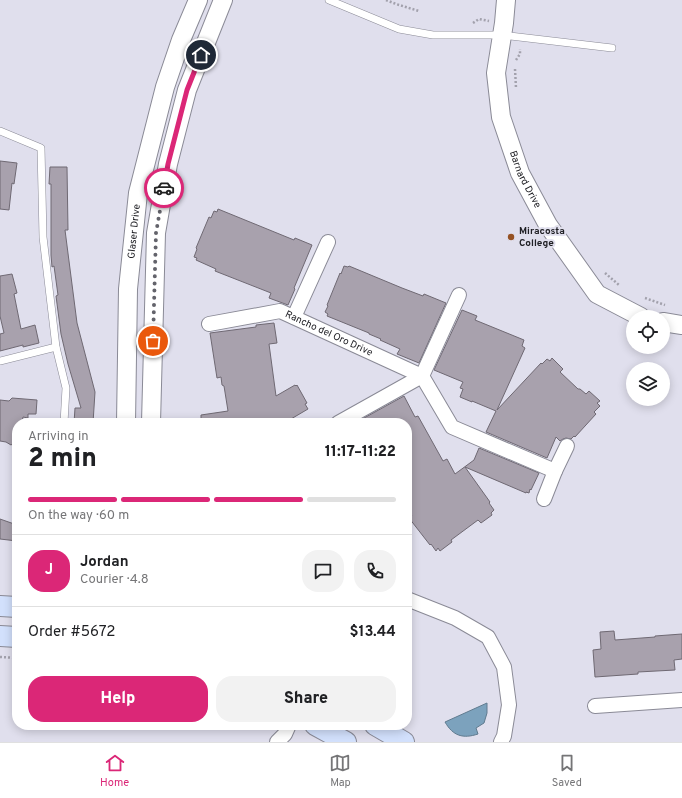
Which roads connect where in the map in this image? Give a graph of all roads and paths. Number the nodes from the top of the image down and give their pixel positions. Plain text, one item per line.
1 (198, 0) edge
2 (223, 0) edge
3 (329, 0) edge
4 (386, 0) edge
5 (506, 0) edge
6 (419, 11) dead end
7 (502, 35) junction
8 (521, 37) junction
9 (612, 48) dead end
10 (517, 90) dead end
11 (0, 131) edge
12 (328, 242) dead end
13 (605, 273) dead end
14 (625, 288) dead end
15 (459, 295) dead end
16 (643, 298) dead end
17 (671, 306) dead end
18 (628, 310) edge
19 (294, 317) junction
20 (670, 323) edge
21 (209, 324) dead end
22 (682, 325) edge
23 (56, 348) junction
24 (0, 361) edge
25 (422, 376) junction
26 (64, 418) edge
27 (126, 418) edge
28 (151, 418) edge
29 (347, 418) edge
30 (567, 446) dead end
31 (555, 471) junction
32 (544, 499) dead end
33 (412, 601) edge
34 (0, 606) edge
35 (12, 607) edge
36 (0, 636) edge
37 (12, 637) edge
38 (0, 657) edge
39 (12, 658) edge
40 (682, 700) edge
41 (595, 706) dead end
42 (287, 730) edge
43 (324, 730) edge
44 (384, 730) edge
45 (277, 742) edge
46 (346, 742) edge
47 (404, 742) edge
48 (500, 742) edge

1 - 27 street, Glaser Drive
2 - 28 street
3 - 7 lane
4 - 6 path
5 - 7 street, Barnard Drive
7 - 8 lane
7 - 18 street, Barnard Drive
8 - 9 lane
8 - 10 path
11 - 23 lane
12 - 19 street
13 - 14 path
15 - 25 street
16 - 17 path
19 - 21 street, Rancho del Oro Drive
19 - 25 street, Rancho del Oro Drive
20 - 22 street
23 - 24 lane
23 - 26 lane
25 - 29 street
25 - 31 street
30 - 31 street
31 - 32 street
33 - 48 street
34 - 35 main road
36 - 37 main road
38 - 39 path
40 - 41 street
42 - 45 street
43 - 46 main road
44 - 47 main road

